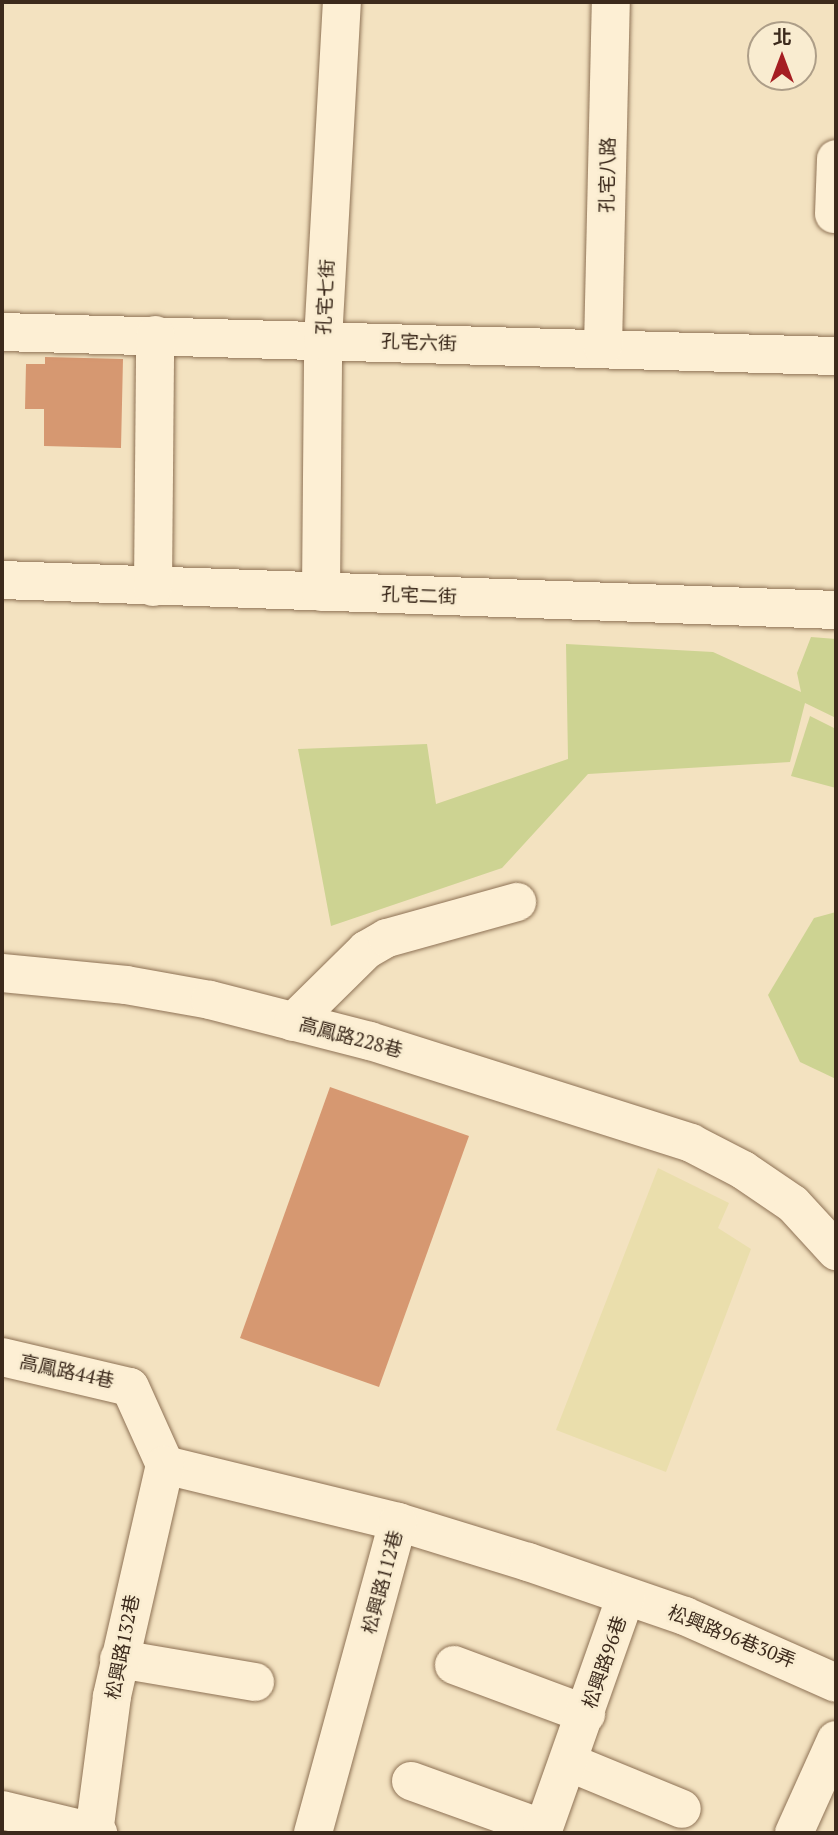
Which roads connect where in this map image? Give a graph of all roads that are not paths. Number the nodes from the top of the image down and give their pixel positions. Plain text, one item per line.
1 (342, 2) edge
2 (611, 2) edge
3 (836, 159) edge
4 (834, 214) dead end
5 (2, 332) edge
6 (155, 335) junction
7 (323, 340) junction
8 (603, 347) junction
9 (836, 356) edge
10 (2, 580) edge
11 (153, 586) junction
12 (321, 592) junction
13 (836, 610) edge
14 (516, 902) dead end
15 (2, 973) edge
16 (293, 1021) junction
17 (831, 1233) edge
18 (2, 1357) edge
19 (165, 1465) junction
20 (398, 1522) junction
21 (626, 1596) junction
22 (119, 1659) junction
23 (454, 1665) dead end
24 (255, 1682) dead end
25 (836, 1682) edge
26 (586, 1714) junction
27 (836, 1740) edge
28 (568, 1762) junction
29 (411, 1781) dead end
30 (682, 1809) dead end
31 (2, 1810) edge
32 (543, 1831) edge
33 (95, 1833) edge
34 (313, 1833) edge
35 (794, 1833) edge

1 - 7 street, 孔宅七街
2 - 8 street, 孔宅八路
3 - 4 street
5 - 6 street, 孔宅六街
6 - 7 street, 孔宅六街
6 - 11 street
7 - 8 street, 孔宅六街
7 - 12 street, 孔宅七街
8 - 9 street, 孔宅六街
10 - 11 street, 孔宅二街
11 - 12 street, 孔宅二街
12 - 13 street, 孔宅二街
14 - 16 street
15 - 16 street, 高鳳路228巷
16 - 17 street, 高鳳路228巷
18 - 19 street, 高鳳路44巷
19 - 20 street, 松興路112巷
19 - 22 street, 松興路132巷
20 - 21 street, 松興路96巷
20 - 34 street, 松興路112巷
21 - 25 street, 松興路96巷30弄
21 - 26 street, 松興路96巷
22 - 24 street
22 - 33 street, 松興路132巷
23 - 26 street
26 - 28 street, 松興路96巷
27 - 35 street
28 - 30 street
28 - 32 street, 松興路96巷
29 - 32 street
31 - 33 street

